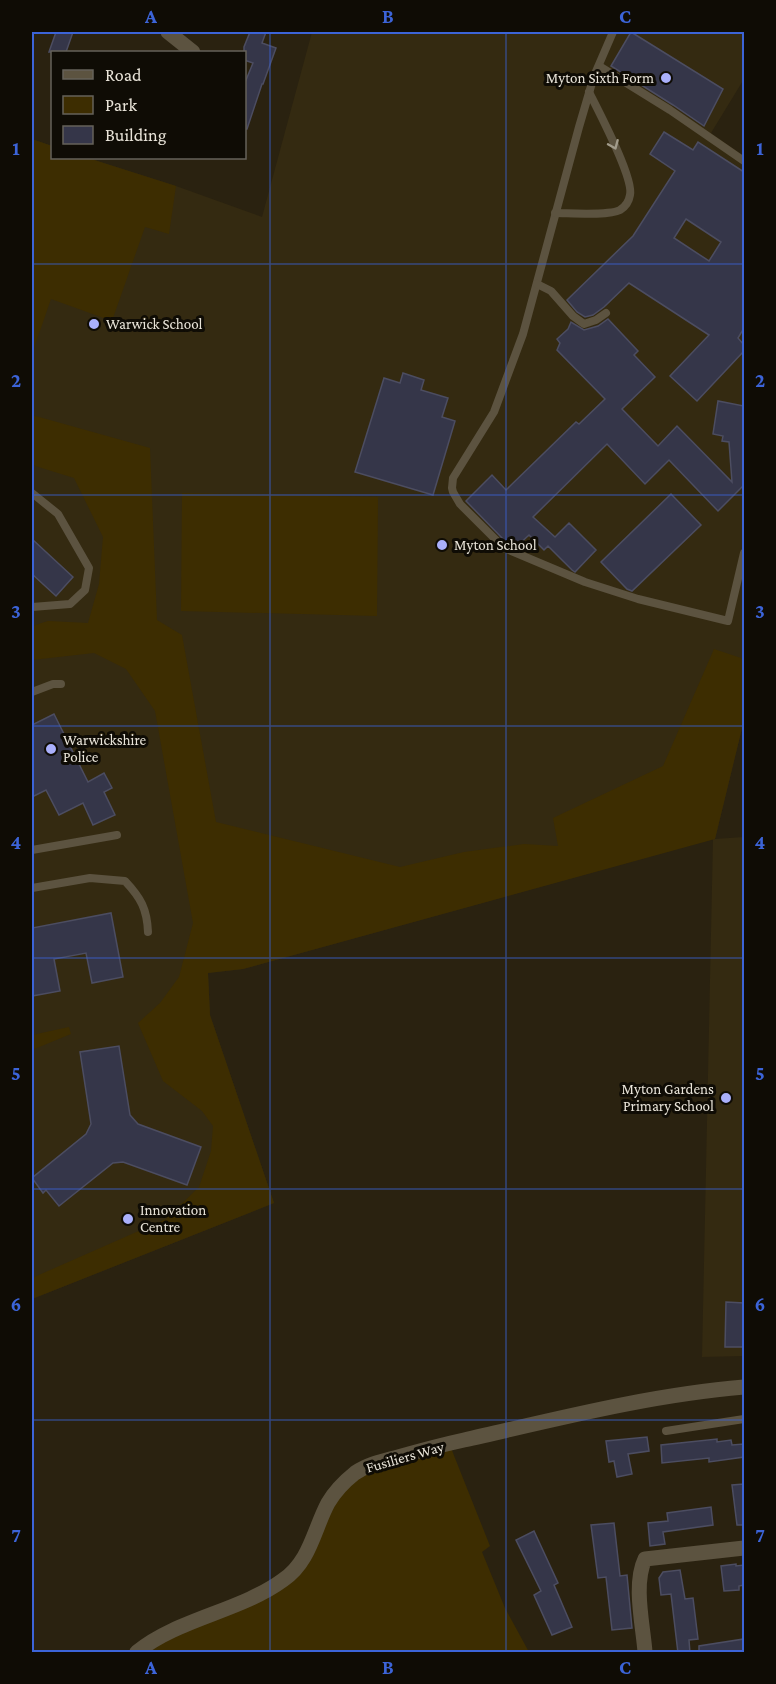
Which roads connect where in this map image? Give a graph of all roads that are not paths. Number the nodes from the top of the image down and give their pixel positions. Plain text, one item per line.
1 (168, 32) edge
2 (613, 32) edge
3 (192, 51) edge
4 (599, 66) junction
5 (589, 92) junction
6 (744, 161) edge
7 (555, 213) junction
8 (537, 284) junction
9 (606, 313) dead end
10 (32, 493) edge
11 (744, 553) edge
12 (32, 607) edge
13 (61, 684) dead end
14 (32, 692) edge
15 (117, 835) dead end
16 (32, 850) edge
17 (32, 888) edge
18 (148, 932) dead end
19 (744, 1387) edge
20 (744, 1419) edge
21 (666, 1431) dead end
22 (744, 1548) edge
23 (137, 1653) edge
24 (645, 1653) edge

1 - 3 street
2 - 4 lane
4 - 5 lane
4 - 6 lane
5 - 7 lane
5 -> 7 lane
7 - 8 lane
8 - 9 lane
8 - 11 lane
10 - 12 lane
13 - 14 lane
15 - 16 lane
17 - 18 lane
19 - 23 street, Fusiliers Way
20 - 21 lane
22 - 24 street

